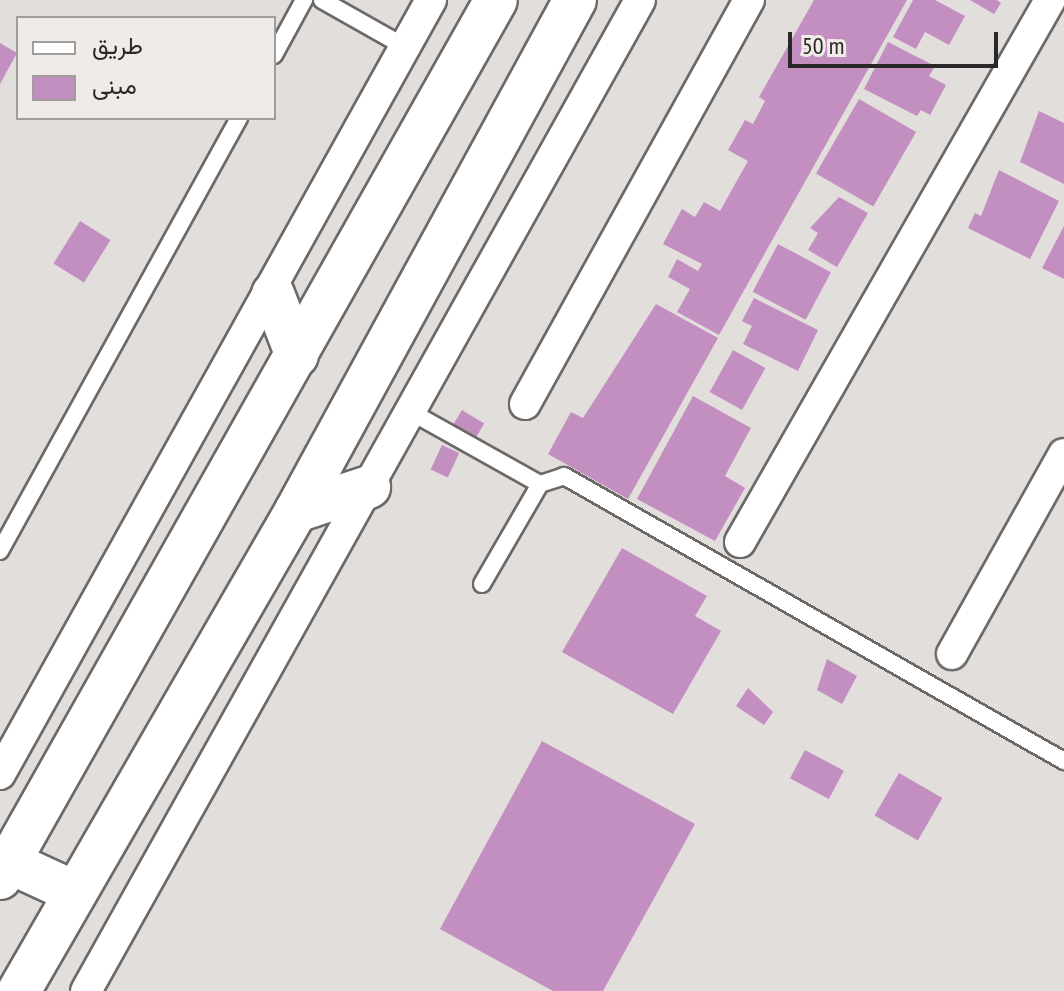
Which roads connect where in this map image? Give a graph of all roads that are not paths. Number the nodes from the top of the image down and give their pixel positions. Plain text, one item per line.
1 (304, 0) edge
2 (322, 0) edge
3 (431, 0) edge
4 (496, 0) edge
5 (575, 0) edge
6 (640, 0) edge
7 (749, 0) edge
8 (1050, 0) edge
9 (405, 47) junction
10 (276, 51) edge
11 (238, 120) edge
12 (273, 294) junction
13 (297, 356) junction
14 (525, 404) dead end
15 (411, 412) junction
16 (1064, 454) edge
17 (540, 484) junction
18 (369, 487) junction
19 (296, 511) junction
20 (740, 542) dead end
21 (0, 551) edge
22 (482, 584) dead end
23 (952, 654) dead end
24 (1064, 761) edge
25 (0, 774) edge
26 (5, 870) edge
27 (74, 892) junction
28 (19, 991) edge
29 (86, 991) edge

1 - 10 lane
2 - 9 lane
3 - 9 street
4 - 13 main road
5 - 19 main road
6 - 15 street
7 - 14 street
8 - 20 street
9 - 12 street
11 - 21 lane
12 - 13 main road
12 - 25 street
13 - 26 main road
15 - 17 lane
15 - 18 street
16 - 23 street
17 - 22 lane
17 - 24 lane
18 - 19 main road
18 - 29 street
19 - 27 main road
26 - 27 main road
27 - 28 main road

